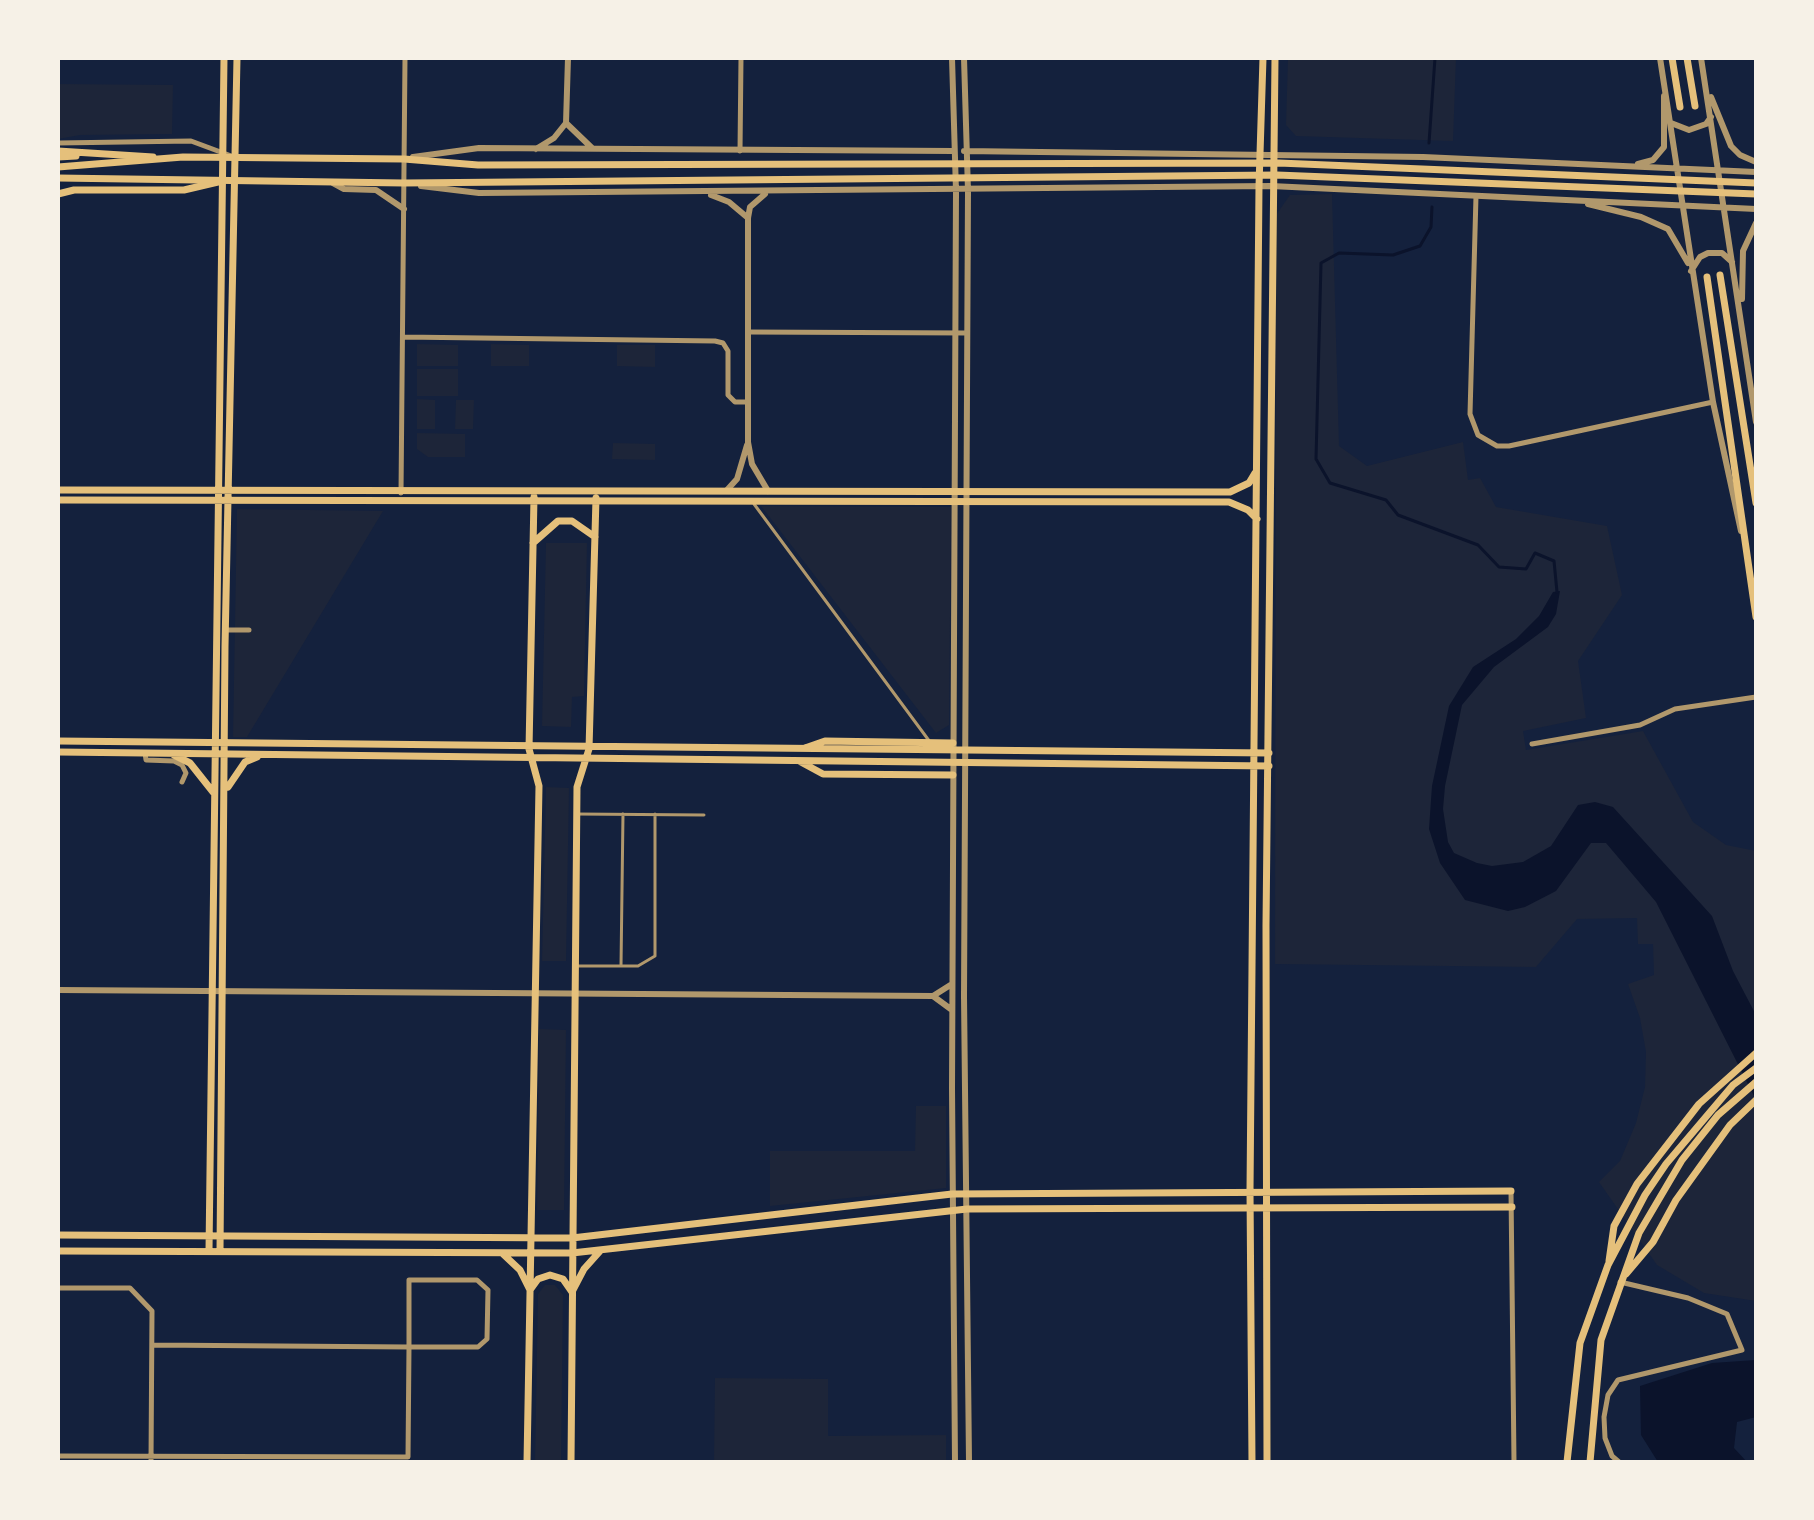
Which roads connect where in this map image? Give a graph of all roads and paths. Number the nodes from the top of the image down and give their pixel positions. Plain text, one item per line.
1 (224, 58) edge
2 (237, 58) edge
3 (405, 58) edge
4 (568, 58) edge
5 (741, 58) edge
6 (952, 58) edge
7 (964, 58) edge
8 (1263, 58) edge
9 (1275, 58) edge
10 (1660, 58) edge
11 (1672, 58) edge
12 (1687, 58) edge
13 (1701, 58) edge
14 (1664, 80) junction
15 (1706, 81) junction
16 (1695, 106) dead end
17 (1680, 107) dead end
18 (1711, 117) junction
19 (566, 123) junction
20 (1671, 123) junction
21 (58, 143) edge
22 (536, 149) junction
23 (595, 149) junction
24 (740, 151) junction
25 (952, 151) junction
26 (965, 151) junction
27 (58, 154) edge
28 (222, 154) junction
29 (1260, 154) junction
30 (1272, 154) junction
31 (183, 157) junction
32 (235, 158) junction
33 (404, 159) junction
34 (1756, 162) edge
35 (58, 167) edge
36 (1623, 167) junction
37 (1678, 169) junction
38 (1719, 170) junction
39 (1756, 172) edge
40 (58, 178) edge
41 (222, 181) junction
42 (235, 181) junction
43 (333, 183) junction
44 (404, 183) junction
45 (1756, 183) edge
46 (1259, 186) junction
47 (1271, 186) junction
48 (956, 191) junction
49 (968, 191) junction
50 (58, 192) edge
51 (766, 192) junction
52 (705, 193) junction
53 (1756, 194) edge
54 (1476, 196) junction
55 (1580, 202) junction
56 (1682, 206) junction
57 (1724, 208) junction
58 (404, 209) junction
59 (1756, 209) edge
60 (748, 218) junction
61 (1756, 223) edge
62 (1734, 264) junction
63 (1691, 271) junction
64 (1720, 275) dead end
65 (1707, 277) dead end
66 (1741, 314) junction
67 (748, 332) junction
68 (955, 333) junction
69 (967, 333) junction
70 (403, 337) junction
71 (748, 402) junction
72 (1713, 402) junction
73 (1755, 408) edge
74 (1756, 422) edge
75 (748, 442) junction
76 (743, 464) junction
77 (752, 464) junction
78 (1256, 471) junction
79 (58, 490) edge
80 (217, 490) junction
81 (228, 490) junction
82 (727, 490) junction
83 (954, 490) junction
84 (966, 490) junction
85 (401, 491) junction
86 (534, 491) junction
87 (596, 491) junction
88 (768, 491) junction
89 (58, 500) edge
90 (217, 500) junction
91 (228, 501) junction
92 (534, 501) junction
93 (401, 502) junction
94 (596, 502) junction
95 (752, 502) junction
96 (954, 502) junction
97 (966, 502) junction
98 (1756, 503) edge
99 (1257, 519) junction
100 (595, 537) junction
101 (533, 543) junction
102 (1747, 555) junction
103 (1756, 617) edge
104 (225, 630) junction
105 (249, 630) dead end
106 (1756, 697) edge
107 (58, 741) edge
108 (930, 742) junction
109 (1532, 744) dead end
110 (214, 745) junction
111 (226, 745) junction
112 (953, 747) junction
113 (529, 749) junction
114 (589, 749) junction
115 (797, 751) junction
116 (58, 752) edge
117 (966, 752) junction
118 (145, 753) junction
119 (1269, 753) junction
120 (172, 754) junction
121 (214, 754) junction
122 (226, 754) junction
123 (1255, 754) junction
124 (262, 755) junction
125 (532, 758) junction
126 (585, 759) junction
127 (797, 760) junction
128 (954, 761) junction
129 (966, 761) junction
130 (1256, 765) junction
131 (1269, 766) junction
132 (953, 775) junction
133 (182, 782) dead end
134 (226, 793) junction
135 (214, 794) junction
136 (576, 814) junction
137 (623, 814) junction
138 (655, 814) junction
139 (704, 815) dead end
140 (574, 966) junction
141 (621, 966) junction
142 (952, 984) junction
143 (58, 990) edge
144 (211, 991) junction
145 (223, 991) junction
146 (533, 993) junction
147 (574, 994) junction
148 (933, 996) junction
149 (952, 1010) junction
150 (1756, 1053) edge
151 (1756, 1068) edge
152 (1756, 1082) edge
153 (1756, 1100) edge
154 (1714, 1113) junction
155 (1250, 1190) junction
156 (1264, 1190) junction
157 (1511, 1191) joint
158 (967, 1193) junction
159 (952, 1194) junction
160 (1264, 1206) junction
161 (1250, 1207) junction
162 (1512, 1207) junction
163 (967, 1209) junction
164 (952, 1210) junction
165 (58, 1235) edge
166 (209, 1236) junction
167 (221, 1236) junction
168 (572, 1238) junction
169 (530, 1239) junction
170 (601, 1250) junction
171 (58, 1251) edge
172 (209, 1251) junction
173 (220, 1251) junction
174 (501, 1253) junction
175 (530, 1253) junction
176 (572, 1253) junction
177 (1608, 1265) junction
178 (1619, 1282) junction
179 (58, 1288) edge
180 (530, 1290) junction
181 (572, 1292) junction
182 (152, 1345) junction
183 (409, 1347) junction
184 (58, 1456) edge
185 (151, 1459) edge
186 (527, 1462) edge
187 (571, 1462) edge
188 (955, 1462) edge
189 (969, 1462) edge
190 (1252, 1462) edge
191 (1267, 1462) edge
192 (1514, 1462) edge
193 (1567, 1462) edge
194 (1590, 1462) edge
195 (1619, 1462) edge

1 - 28 main road
2 - 32 main road
3 - 33 street
4 - 19 street
5 - 24 street
6 - 25 street
7 - 26 street
8 - 29 main road
9 - 30 main road
10 - 14 street
11 - 17 main road
12 - 16 main road
13 - 15 street
14 - 20 street
14 - 36 street
15 - 18 street
15 - 34 street
18 - 20 street
18 - 38 street
19 - 22 street
19 - 23 street
20 - 37 street
21 - 28 street
22 - 23 street
22 - 33 street
23 - 24 street
24 - 25 street
25 - 26 street
25 - 48 street
26 - 29 street
26 - 49 street
27 - 31 main road
28 - 31 main road
28 - 32 main road
28 - 41 main road
29 - 30 street
29 - 46 main road
30 - 36 street
30 - 47 main road
31 - 35 main road
32 - 33 main road
32 - 42 main road
33 - 44 street
33 - 45 main road
36 - 37 street
37 - 38 street
37 - 56 street
38 - 39 street
38 - 57 street
40 - 41 main road
41 - 42 main road
41 - 50 main road
41 - 80 main road
42 - 43 main road
42 - 81 main road
43 - 44 main road
43 - 58 street
44 - 52 street
44 - 53 main road
44 - 58 street
46 - 47 street
46 - 49 street
46 - 78 main road
47 - 54 street
47 - 119 main road
48 - 49 street
48 - 51 street
48 - 68 street
49 - 69 street
51 - 52 street
51 - 60 street
52 - 60 street
54 - 55 street
54 - 72 street
55 - 56 street
55 - 63 street
56 - 57 street
56 - 63 street
57 - 59 street
57 - 62 street
58 - 70 street
60 - 67 street
61 - 66 street
62 - 63 street
62 - 66 street
63 - 72 street
64 - 98 main road
65 - 102 main road
66 - 73 street
67 - 68 street
67 - 71 street
68 - 69 street
68 - 83 street
69 - 84 street
70 - 71 street
70 - 85 street
71 - 75 street
72 - 102 street
73 - 74 street
75 - 76 street
75 - 77 street
76 - 77 street
76 - 82 street
77 - 88 street
78 - 84 main road
78 - 99 main road
79 - 80 main road
80 - 81 main road
80 - 90 main road
81 - 85 main road
81 - 91 main road
82 - 87 main road
82 - 88 main road
83 - 84 main road
83 - 88 main road
83 - 96 street
84 - 97 street
85 - 86 main road
85 - 93 street
86 - 87 main road
86 - 92 main road
87 - 94 main road
89 - 90 main road
90 - 91 main road
90 - 110 main road
91 - 93 main road
91 - 104 main road
92 - 93 main road
92 - 94 main road
92 - 101 main road
94 - 95 main road
94 - 100 main road
95 - 96 main road
95 - 108 street
96 - 97 main road
96 - 112 street
97 - 99 main road
97 - 117 street
99 - 123 main road
100 - 101 main road
100 - 114 main road
101 - 113 main road
102 - 103 main road
104 - 105 street
104 - 111 main road
106 - 109 street
107 - 110 main road
108 - 112 main road
108 - 115 main road
110 - 111 main road
110 - 121 main road
111 - 113 main road
111 - 122 main road
112 - 115 main road
112 - 117 main road
112 - 128 street
113 - 114 main road
113 - 125 main road
114 - 115 main road
114 - 126 main road
116 - 118 main road
117 - 123 main road
117 - 129 street
118 - 120 main road
118 - 133 street
119 - 123 main road
119 - 131 main road
120 - 121 main road
120 - 135 main road
121 - 122 main road
121 - 135 main road
122 - 124 main road
122 - 134 main road
123 - 130 main road
124 - 125 main road
124 - 134 main road
125 - 126 main road
125 - 146 main road
126 - 127 main road
126 - 136 main road
127 - 128 main road
127 - 132 main road
128 - 129 main road
128 - 132 street
129 - 130 main road
129 - 158 street
130 - 131 main road
130 - 155 main road
131 - 156 main road
132 - 142 street
134 - 145 main road
135 - 144 main road
136 - 137 street
136 - 140 main road
137 - 138 street
137 - 141 street
138 - 139 street
138 - 141 street
140 - 141 street
140 - 147 main road
142 - 148 street
142 - 149 street
143 - 144 street
144 - 145 street
144 - 166 main road
145 - 146 street
145 - 167 main road
146 - 147 street
146 - 169 main road
147 - 148 street
147 - 168 main road
148 - 149 street
149 - 159 street
150 - 177 main road
151 - 154 main road
152 - 154 main road
153 - 178 main road
154 - 177 main road
154 - 178 main road
155 - 156 main road
155 - 158 main road
155 - 161 main road
156 - 157 main road
156 - 160 main road
157 - 162 street
158 - 159 main road
158 - 163 street
159 - 164 street
159 - 168 main road
160 - 161 main road
160 - 162 main road
160 - 191 main road
161 - 163 main road
161 - 190 main road
162 - 192 street
163 - 164 main road
163 - 189 street
164 - 170 main road
164 - 188 street
165 - 166 main road
166 - 167 main road
166 - 172 main road
167 - 169 main road
167 - 173 main road
168 - 169 main road
168 - 176 main road
169 - 175 main road
170 - 176 main road
170 - 181 main road
171 - 172 main road
172 - 173 main road
173 - 174 main road
174 - 175 main road
174 - 180 main road
175 - 176 main road
175 - 180 main road
176 - 181 main road
177 - 193 main road
178 - 194 main road
178 - 195 street
179 - 182 street
180 - 181 main road
180 - 186 main road
181 - 187 main road
182 - 183 street
182 - 185 street
183 - 183 street
183 - 185 street
184 - 185 street

